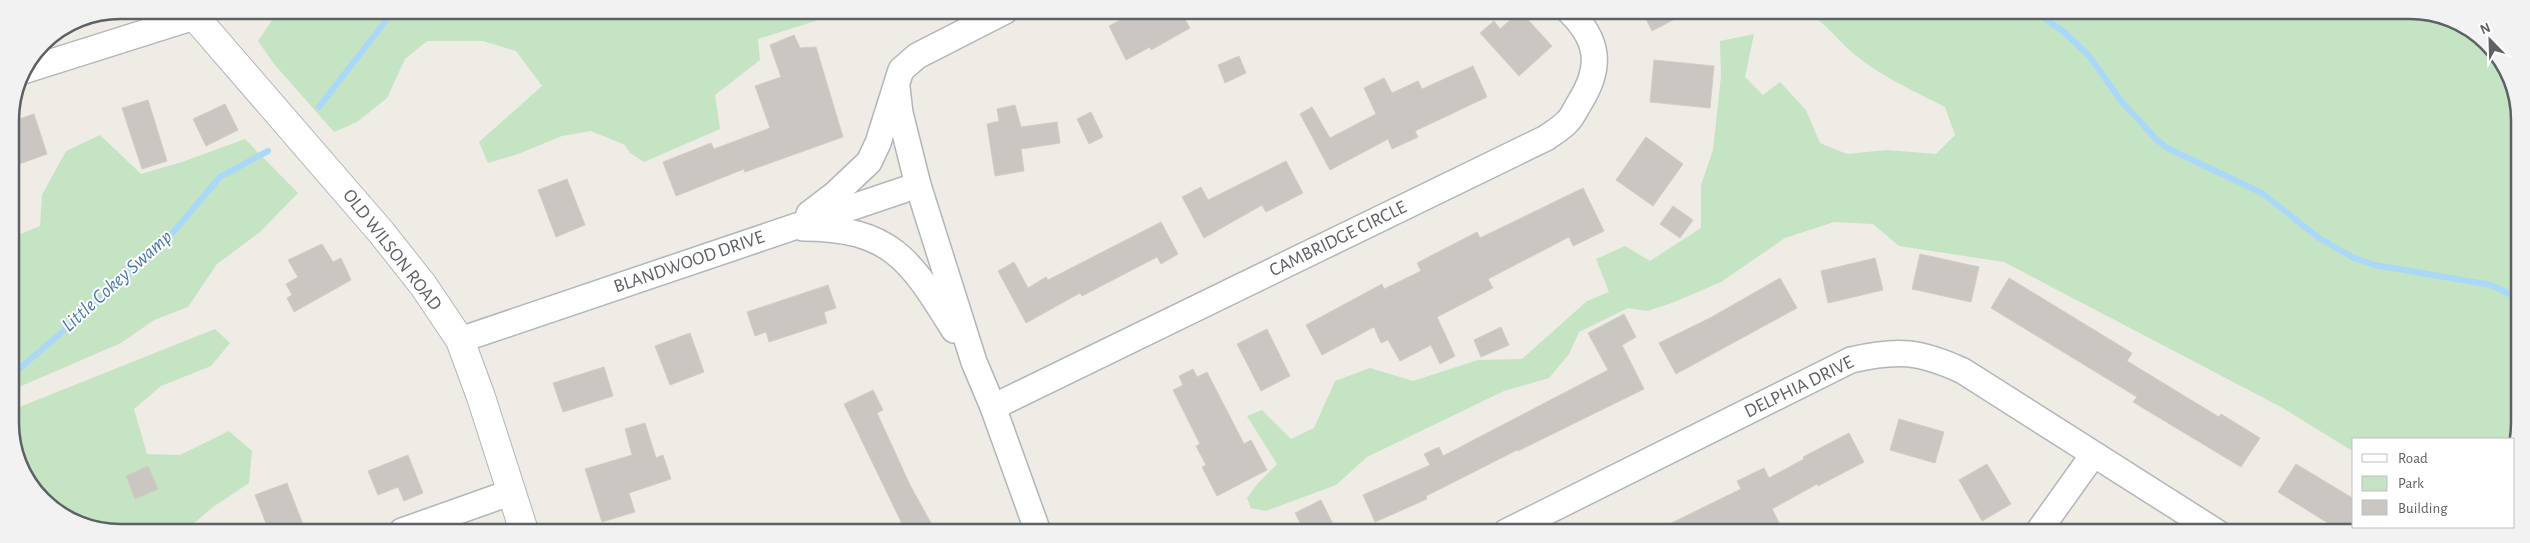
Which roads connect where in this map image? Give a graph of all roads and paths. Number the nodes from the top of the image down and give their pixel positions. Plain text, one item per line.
1 (177, 19) edge
2 (196, 19) edge
3 (989, 19) edge
4 (1577, 19) edge
5 (34, 67) edge
6 (897, 88) junction
7 (918, 185) junction
8 (788, 228) junction
9 (460, 340) junction
10 (974, 362) junction
11 (993, 407) junction
12 (2093, 455) junction
13 (512, 492) junction
14 (422, 524) edge
15 (522, 524) edge
16 (1035, 524) edge
17 (1522, 524) edge
18 (2044, 524) edge
19 (2204, 524) edge

1 - 5 street
2 - 9 street, OLD WILSON ROAD
3 - 6 street
4 - 11 street, CAMBRIDGE CIRCLE
6 - 7 street
6 - 8 street
7 - 8 street, BLANDWOOD DRIVE
7 - 10 street
8 - 9 street, BLANDWOOD DRIVE
8 - 10 street
9 - 13 street, OLD WILSON ROAD
10 - 11 street
11 - 16 street
12 - 17 street, DELPHIA DRIVE
12 - 18 street
12 - 19 street, DELPHIA DRIVE
13 - 14 street
13 - 15 street, OLD WILSON ROAD

